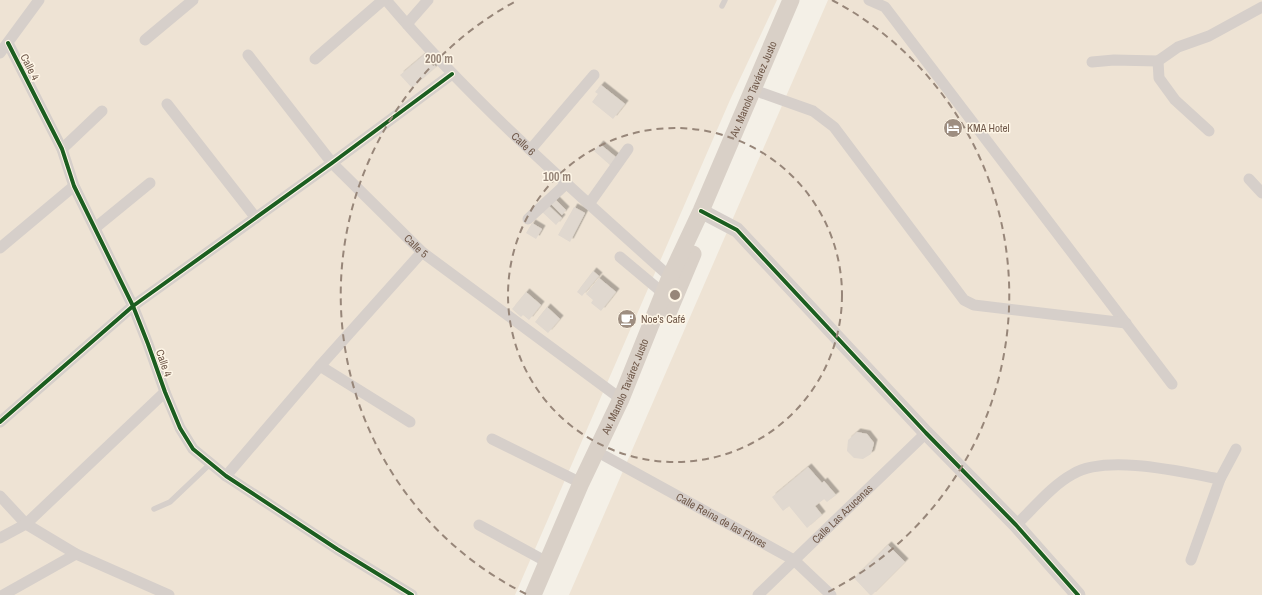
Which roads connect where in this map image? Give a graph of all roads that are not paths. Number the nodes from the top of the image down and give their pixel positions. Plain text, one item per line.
1 (40, 0) edge
2 (193, 0) edge
3 (383, 0) edge
4 (386, 0) edge
5 (428, 0) edge
6 (790, 0) edge
7 (802, 0) edge
8 (869, 0) edge
9 (1260, 0) edge
10 (1262, 2) edge
11 (1262, 7) edge
12 (407, 24) junction
13 (145, 40) dead end
14 (3, 48) edge
15 (248, 55) dead end
16 (315, 59) dead end
17 (1158, 61) junction
18 (1092, 62) dead end
19 (452, 74) junction
20 (594, 74) dead end
21 (762, 93) junction
22 (167, 104) dead end
23 (102, 111) dead end
24 (1209, 131) dead end
25 (62, 149) junction
26 (531, 149) junction
27 (628, 149) dead end
28 (332, 163) junction
29 (1249, 179) dead end
30 (150, 183) dead end
31 (567, 183) junction
32 (74, 186) junction
33 (1262, 193) edge
34 (589, 204) junction
35 (706, 213) junction
36 (256, 218) junction
37 (528, 218) dead end
38 (95, 228) junction
39 (0, 248) edge
40 (422, 252) junction
41 (620, 257) dead end
42 (670, 277) junction
43 (663, 293) junction
44 (133, 306) junction
45 (1126, 323) junction
46 (320, 366) junction
47 (1172, 384) dead end
48 (164, 392) junction
49 (621, 399) junction
50 (0, 422) edge
51 (410, 422) dead end
52 (926, 433) junction
53 (492, 439) dead end
54 (1236, 449) dead end
55 (605, 456) junction
56 (210, 464) junction
57 (226, 476) junction
58 (1220, 479) junction
59 (581, 483) junction
60 (0, 496) edge
61 (154, 509) dead end
62 (26, 524) junction
63 (479, 525) dead end
64 (1016, 525) junction
65 (0, 538) edge
66 (76, 554) junction
67 (794, 560) junction
68 (1191, 560) dead end
69 (547, 562) junction
70 (3, 595) edge
71 (169, 595) edge
72 (412, 595) edge
73 (532, 595) edge
74 (545, 595) edge
75 (758, 595) edge
76 (831, 595) edge
77 (1078, 595) edge

1 - 14 street
2 - 13 street
3 - 16 street
4 - 12 street, Calle 6
5 - 12 street
6 - 35 main road, Av. Manolo Tavárez Justo
7 - 21 main road, Av. Manolo Tavárez Justo
8 - 45 street
9 - 10 street
11 - 17 street
12 - 19 street, Calle 6
14 - 25 street, Calle 4
15 - 28 street, Calle 5
17 - 18 street
17 - 24 street
19 - 26 street, Calle 6
19 - 28 street
20 - 26 street
21 - 35 main road, Av. Manolo Tavárez Justo
21 - 45 street
22 - 36 street
23 - 25 street
25 - 32 street, Calle 4
26 - 31 street, Calle 6
27 - 34 street
28 - 36 street
28 - 40 street, Calle 5
29 - 33 street
30 - 38 street
31 - 34 street, Calle 6
31 - 37 street
32 - 38 street, Calle 4
32 - 39 street
34 - 42 street, Calle 6
35 - 42 main road, Av. Manolo Tavárez Justo
35 - 52 street
35 - 55 main road, Av. Manolo Tavárez Justo
36 - 44 street
38 - 44 street, Calle 4
40 - 46 street
40 - 49 street, Calle 5
41 - 43 street
42 - 43 main road, Av. Manolo Tavárez Justo
43 - 49 main road, Av. Manolo Tavárez Justo
44 - 48 street, Calle 4
44 - 50 street
45 - 47 street
46 - 51 street
46 - 57 street
48 - 56 street, Calle 4
48 - 62 street
49 - 59 main road, Av. Manolo Tavárez Justo
52 - 64 street
52 - 67 street, Calle Las Azucenas
53 - 59 street
54 - 58 street
55 - 67 street, Calle Reina de las Flores
55 - 74 main road, Av. Manolo Tavárez Justo
56 - 57 street, Calle 4
56 - 61 lane
57 - 72 street, Calle 4
58 - 64 street
58 - 68 street
59 - 69 main road, Av. Manolo Tavárez Justo
60 - 62 street
62 - 65 street
62 - 66 street
63 - 69 street
64 - 77 street
66 - 70 street
66 - 71 street
67 - 75 street, Calle Las Azucenas
67 - 76 street, Calle Reina de las Flores
69 - 73 main road, Av. Manolo Tavárez Justo

